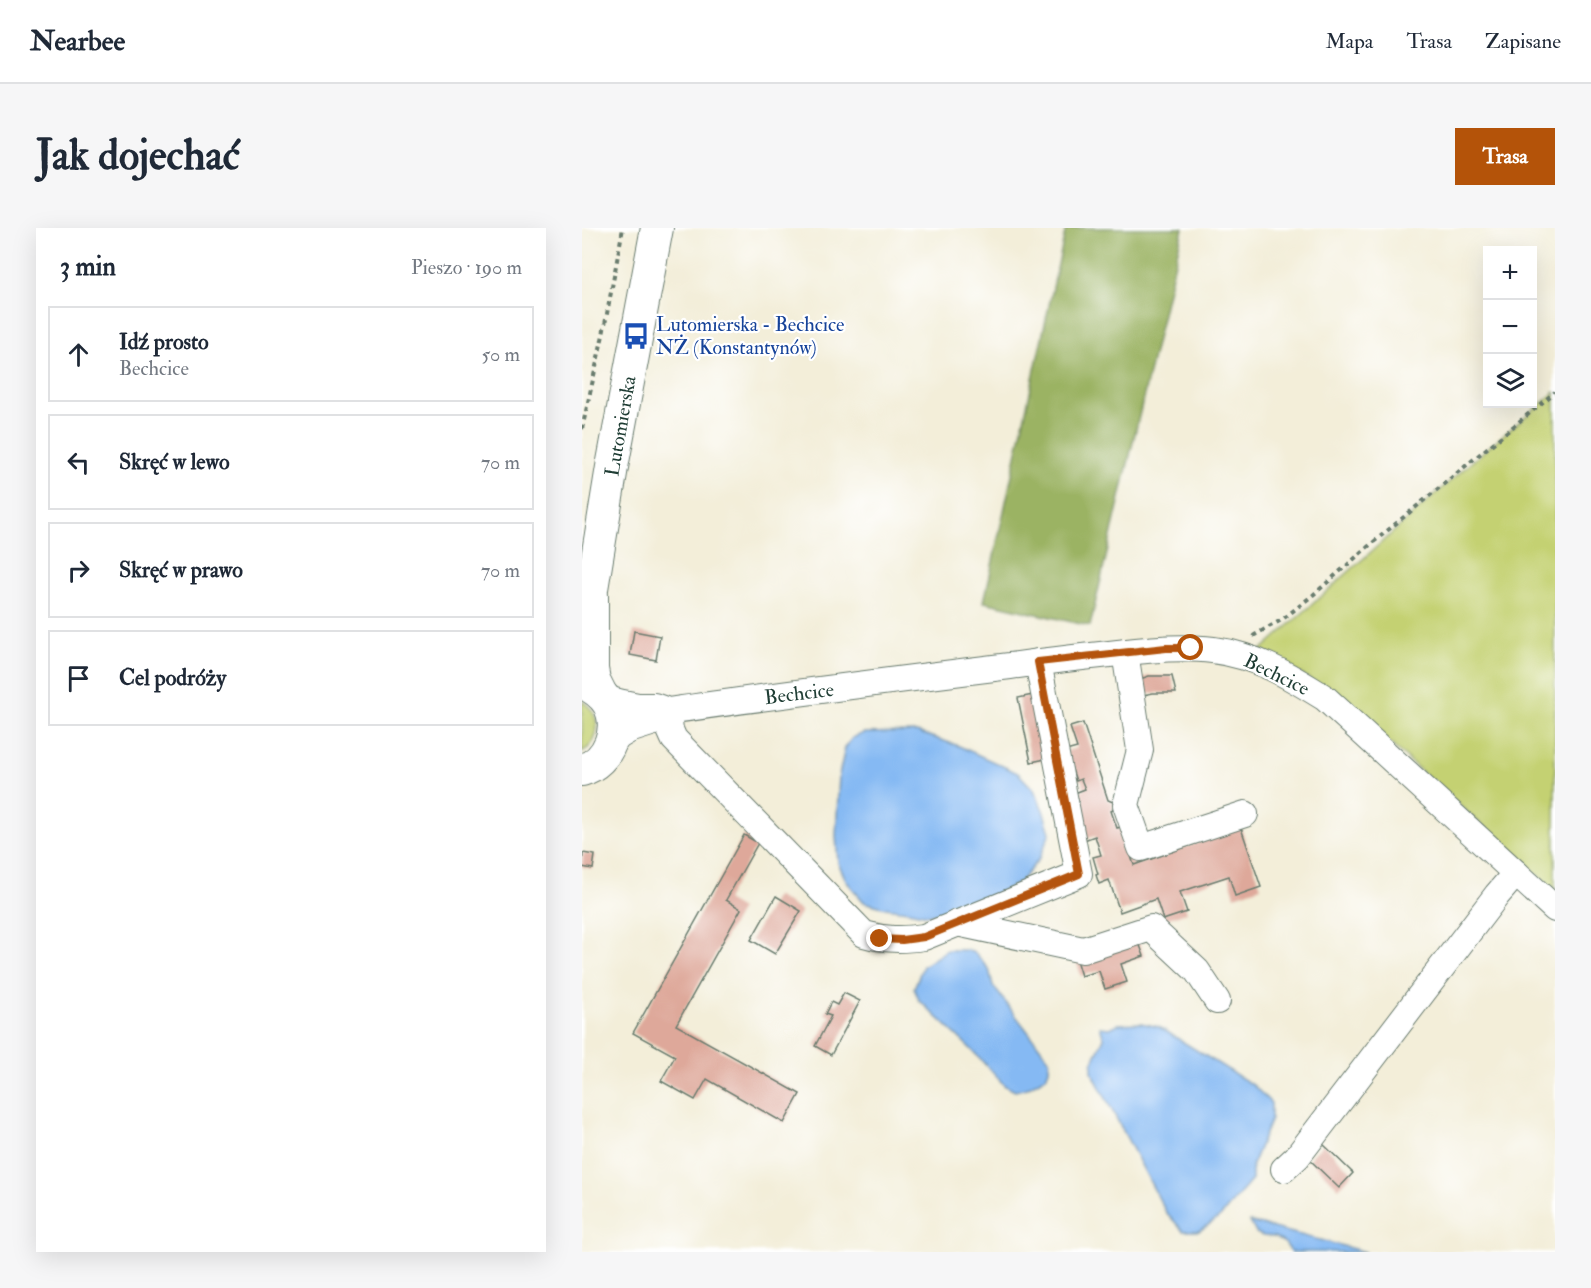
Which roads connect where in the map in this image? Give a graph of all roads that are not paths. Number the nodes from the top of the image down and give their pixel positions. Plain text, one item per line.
1 (657, 228) edge
2 (592, 589) junction
3 (582, 618) edge
4 (1125, 652) junction
5 (1038, 662) junction
6 (591, 688) edge
7 (668, 711) junction
8 (610, 746) junction
9 (584, 771) edge
10 (1245, 814) dead end
11 (1516, 873) junction
12 (1555, 909) edge
13 (957, 923) junction
14 (1217, 1001) dead end
15 (1284, 1169) dead end

1 - 2 main road, Lutomierska
2 - 3 main road, Lutomierska
2 - 6 main road, Lutomierska
4 - 5 street, Bechcice
4 - 10 street
4 - 11 street, Bechcice
5 - 7 street, Bechcice
5 - 13 street
6 - 7 street, Bechcice
6 - 8 main road, Lutomierska
7 - 8 street, Bechcice
7 - 13 street
8 - 9 main road
11 - 12 street, Bechcice
11 - 15 street
13 - 14 street

